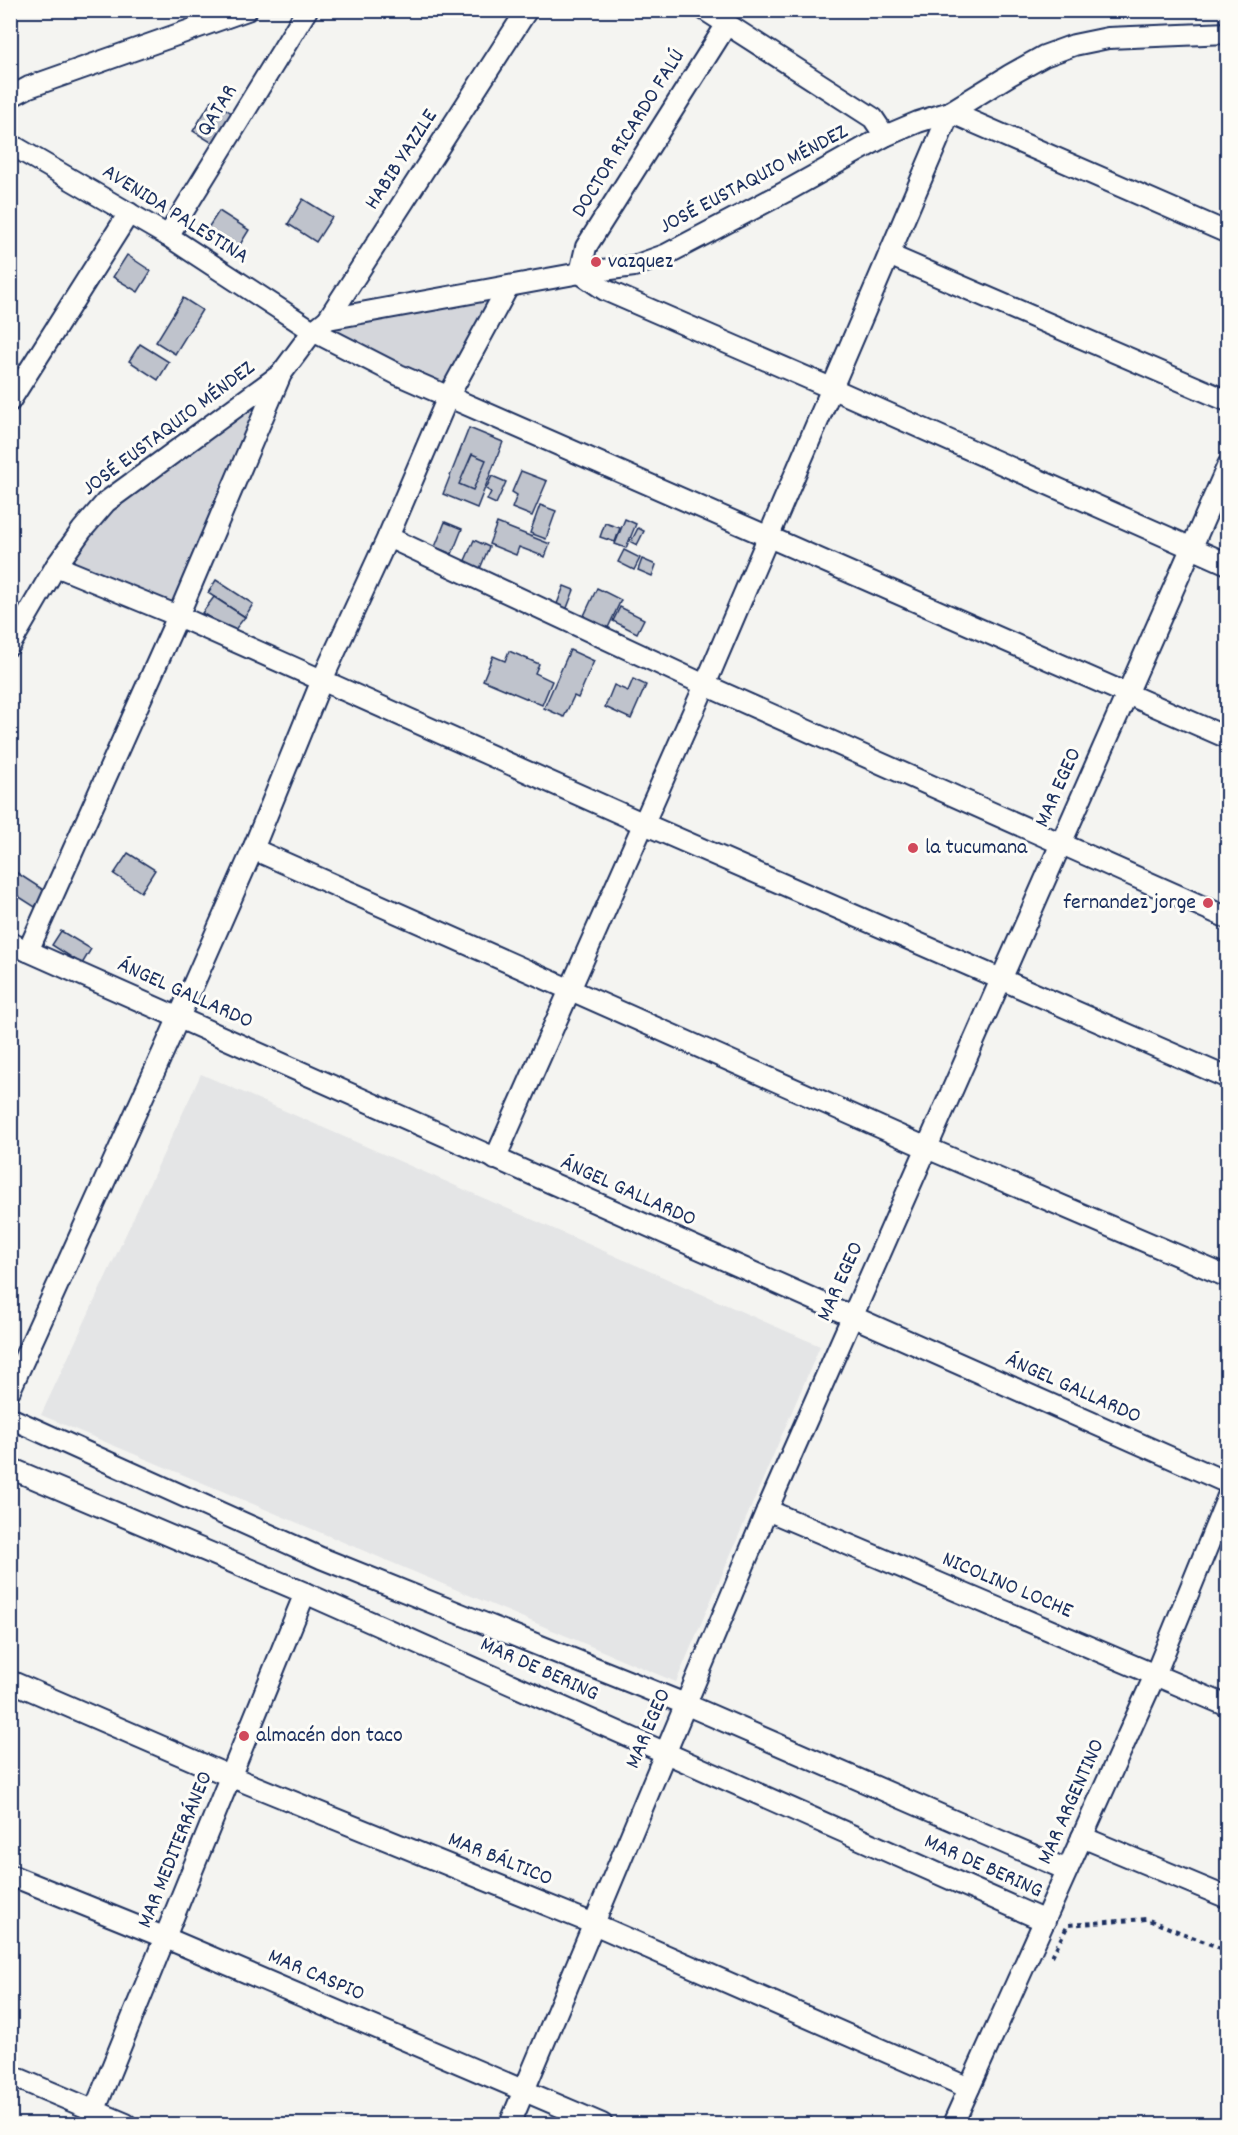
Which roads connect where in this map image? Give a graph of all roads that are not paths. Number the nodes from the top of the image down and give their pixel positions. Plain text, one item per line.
1 (247, 10) edge
2 (307, 10) edge
3 (527, 10) edge
4 (705, 10) edge
5 (727, 24) junction
6 (1227, 33) edge
7 (10, 97) edge
8 (950, 112) junction
9 (885, 136) junction
10 (10, 144) edge
11 (129, 213) junction
12 (1227, 233) edge
13 (168, 236) junction
14 (889, 255) junction
15 (580, 273) junction
16 (508, 287) junction
17 (320, 325) junction
18 (281, 374) junction
19 (831, 388) junction
20 (448, 397) junction
21 (10, 401) edge
22 (1227, 401) edge
23 (1227, 465) edge
24 (768, 536) junction
25 (388, 537) junction
26 (1192, 548) junction
27 (1227, 564) edge
28 (56, 566) junction
29 (178, 616) junction
30 (10, 645) edge
31 (322, 680) junction
32 (705, 685) junction
33 (1127, 693) junction
34 (1227, 738) edge
35 (642, 823) junction
36 (1060, 844) junction
37 (253, 849) junction
38 (1227, 918) edge
39 (19, 947) edge
40 (1001, 979) junction
41 (569, 988) junction
42 (179, 1017) junction
43 (1227, 1078) edge
44 (927, 1148) junction
45 (495, 1159) junction
46 (1227, 1277) edge
47 (852, 1318) junction
48 (10, 1390) edge
49 (10, 1418) edge
50 (10, 1468) edge
51 (1227, 1483) edge
52 (1227, 1496) edge
53 (767, 1510) junction
54 (305, 1593) junction
55 (1155, 1675) junction
56 (10, 1681) edge
57 (686, 1704) junction
58 (1227, 1706) edge
59 (665, 1752) junction
60 (232, 1776) junction
61 (1082, 1837) junction
62 (1067, 1870) junction
63 (10, 1875) edge
64 (1227, 1898) edge
65 (1045, 1921) junction
66 (594, 1924) junction
67 (166, 1938) junction
68 (10, 2075) edge
69 (969, 2088) junction
70 (523, 2092) junction
71 (92, 2118) edge
72 (126, 2124) edge
73 (510, 2124) edge
74 (602, 2124) edge
75 (953, 2124) edge

1 - 7 street
2 - 13 street, QATAR
3 - 17 street, HABIB YAZZLE
4 - 5 street
5 - 9 street
5 - 15 street, DOCTOR RICARDO FALÚ
6 - 8 street, JOSÉ EUSTAQUIO MÉNDEZ
8 - 9 street, JOSÉ EUSTAQUIO MÉNDEZ
8 - 12 street
8 - 14 street
9 - 15 street, JOSÉ EUSTAQUIO MÉNDEZ
10 - 11 street, AVENIDA PALESTINA
11 - 13 street, AVENIDA PALESTINA
11 - 21 street
13 - 17 street, AVENIDA PALESTINA
14 - 19 street
14 - 22 street
15 - 16 street, JOSÉ EUSTAQUIO MÉNDEZ
15 - 19 street
16 - 17 street, JOSÉ EUSTAQUIO MÉNDEZ
16 - 20 street
17 - 18 street, HABIB YAZZLE
17 - 20 street, AVENIDA PALESTINA
18 - 28 street, JOSÉ EUSTAQUIO MÉNDEZ
18 - 29 street
19 - 24 street
19 - 26 street
20 - 24 street, AVENIDA PALESTINA
20 - 25 street
23 - 26 street, MAR EGEO
24 - 32 street
24 - 33 street, AVENIDA PALESTINA
25 - 31 street
25 - 32 street
26 - 27 street
26 - 33 street, MAR EGEO
28 - 29 street
28 - 30 street, JOSÉ EUSTAQUIO MÉNDEZ
29 - 31 street
29 - 39 street
31 - 35 street
31 - 37 street
32 - 35 street
32 - 36 street
33 - 34 street, AVENIDA PALESTINA
33 - 36 street, MAR EGEO
35 - 40 street
35 - 41 street
36 - 38 street
36 - 40 street, MAR EGEO
37 - 41 street
37 - 42 street
39 - 42 street, ÁNGEL GALLARDO
40 - 43 street
40 - 44 street, MAR EGEO
41 - 44 street
41 - 45 street
42 - 45 street, ÁNGEL GALLARDO
42 - 48 street
44 - 46 street
44 - 47 street, MAR EGEO
45 - 47 street, ÁNGEL GALLARDO
47 - 51 street, ÁNGEL GALLARDO
47 - 53 street, MAR EGEO
49 - 57 street
50 - 54 street, MAR DE BERING
52 - 55 street, MAR ARGENTINO
53 - 55 street, NICOLINO LOCHE
53 - 57 street, MAR EGEO
54 - 59 street, MAR DE BERING
54 - 60 street, MAR MEDITERRÁNEO
55 - 58 street, NICOLINO LOCHE
55 - 61 street, MAR ARGENTINO
56 - 60 street, MAR BÁLTICO
57 - 59 street, MAR EGEO
57 - 62 street
59 - 65 street, MAR DE BERING
59 - 66 street, MAR EGEO
60 - 66 street, MAR BÁLTICO
60 - 67 street, MAR MEDITERRÁNEO
61 - 62 street, MAR ARGENTINO
61 - 64 street
62 - 65 street, MAR ARGENTINO
63 - 67 street, MAR CASPIO
65 - 69 street, MAR ARGENTINO
66 - 69 street, MAR BÁLTICO
66 - 70 street, MAR EGEO
67 - 70 street, MAR CASPIO
67 - 71 street, MAR MEDITERRÁNEO
68 - 71 street
69 - 75 street, MAR ARGENTINO
70 - 73 street, MAR EGEO
70 - 74 street, MAR CASPIO
71 - 72 street

